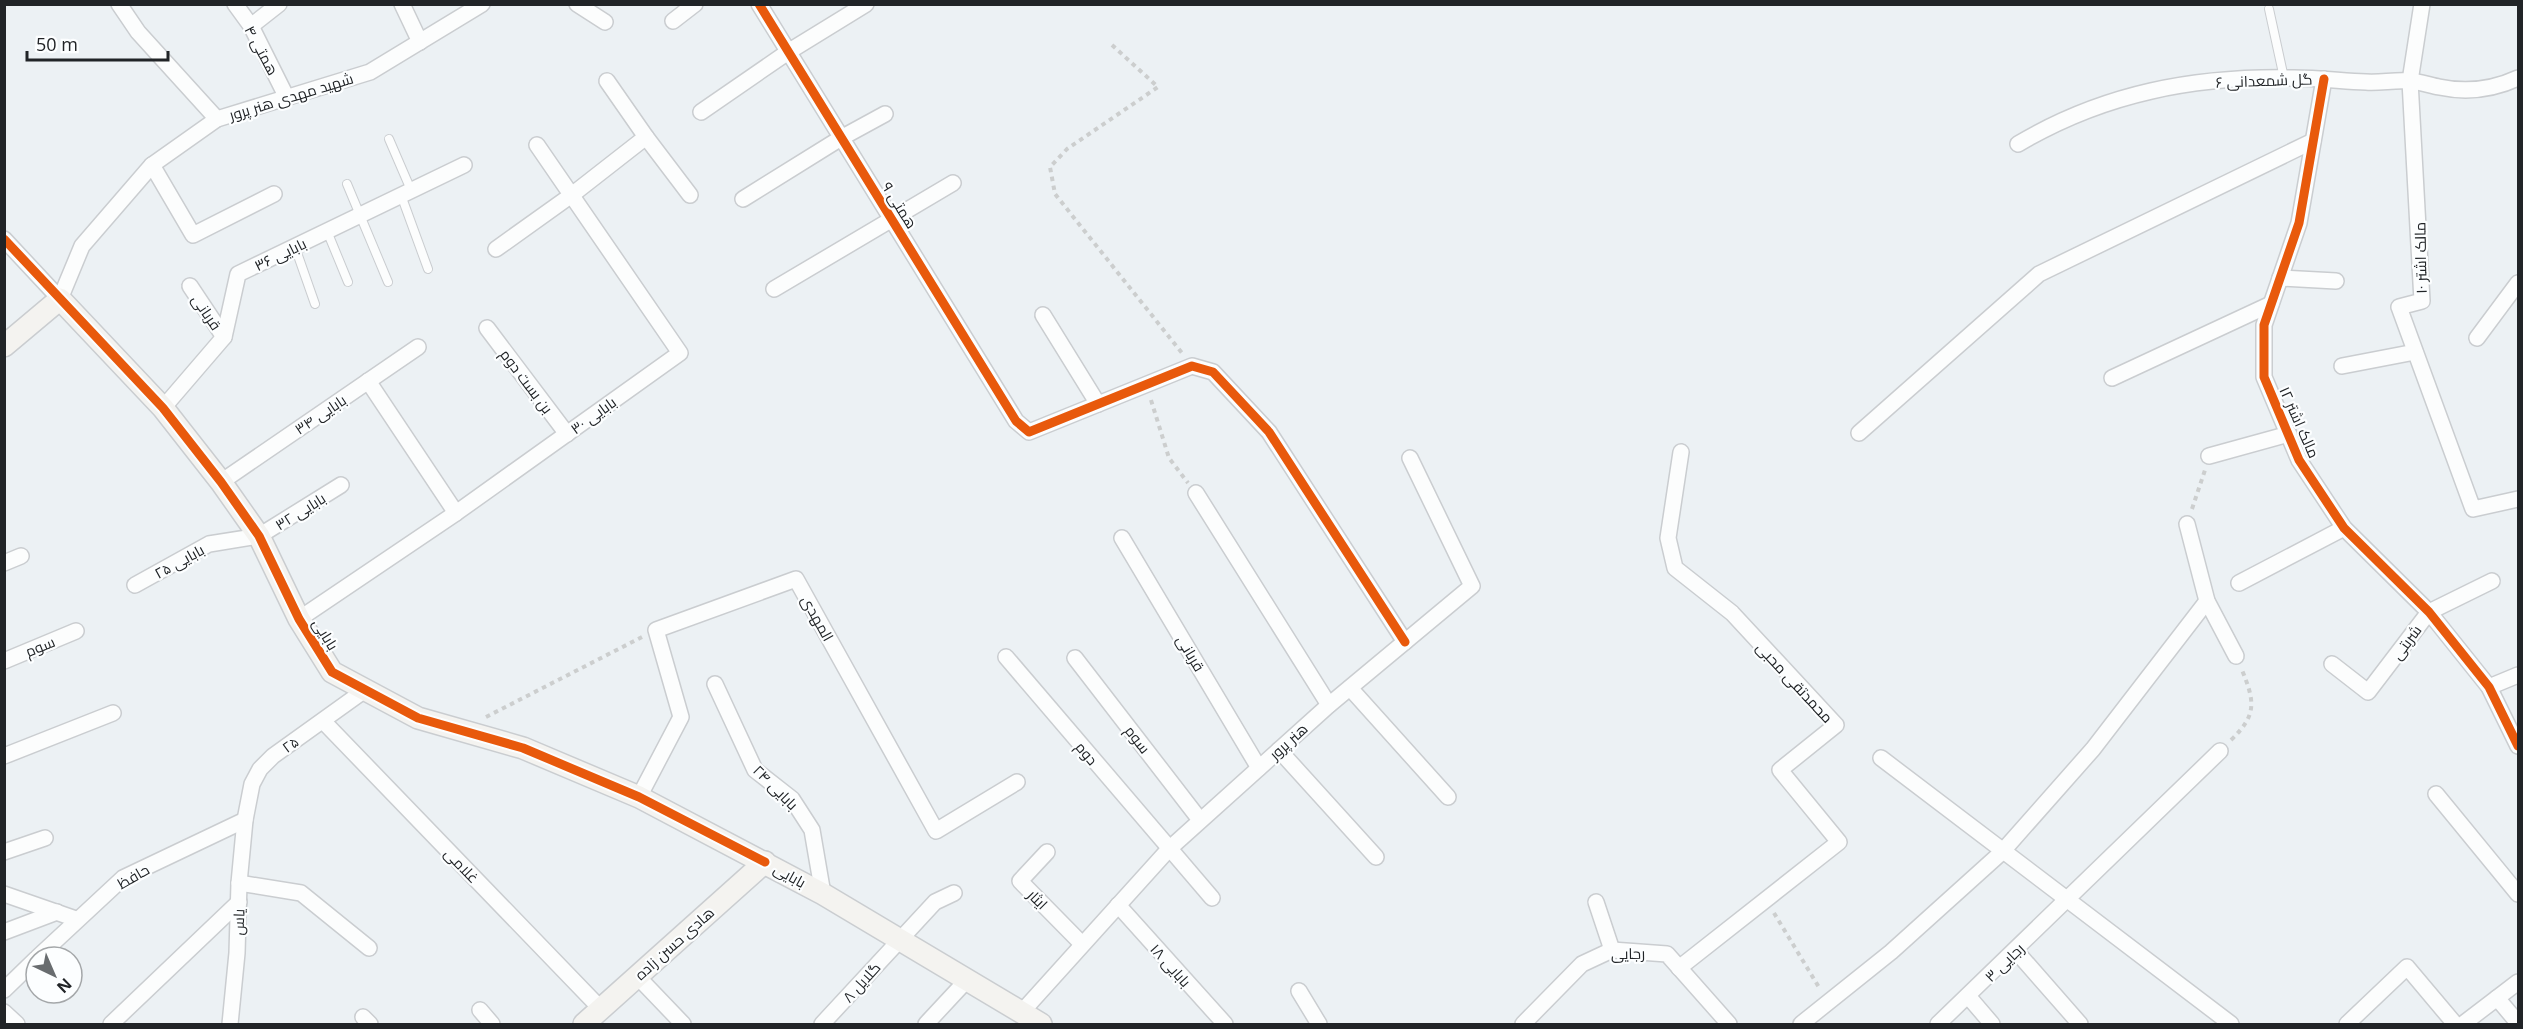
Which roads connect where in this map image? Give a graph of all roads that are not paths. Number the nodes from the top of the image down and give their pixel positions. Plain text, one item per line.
1 (119, 4) edge
2 (234, 4) edge
3 (279, 4) edge
4 (402, 4) edge
5 (482, 4) edge
6 (577, 4) edge
7 (695, 4) edge
8 (759, 4) edge
9 (866, 4) edge
10 (2422, 4) edge
11 (2269, 9) dead end
12 (673, 21) dead end
13 (605, 22) dead end
14 (251, 26) junction
15 (420, 42) junction
16 (788, 52) junction
17 (2284, 78) junction
18 (2518, 78) edge
19 (2324, 79) junction
20 (606, 81) dead end
21 (2410, 81) junction
22 (287, 98) junction
23 (700, 112) dead end
24 (885, 114) dead end
25 (217, 119) junction
26 (646, 137) junction
27 (841, 138) junction
28 (390, 139) dead end
29 (2313, 141) junction
30 (2018, 144) dead end
31 (537, 145) dead end
32 (153, 165) junction
33 (464, 165) dead end
34 (953, 183) dead end
35 (347, 184) dead end
36 (406, 192) junction
37 (274, 194) dead end
38 (573, 194) junction
39 (690, 195) dead end
40 (743, 200) dead end
41 (361, 214) junction
42 (891, 218) junction
43 (327, 231) junction
44 (4, 239) edge
45 (295, 247) junction
46 (496, 249) dead end
47 (428, 269) dead end
48 (2280, 278) junction
49 (2336, 280) dead end
50 (348, 282) dead end
51 (388, 282) dead end
52 (2518, 283) edge
53 (190, 286) dead end
54 (774, 289) dead end
55 (60, 299) junction
56 (315, 304) dead end
57 (2271, 304) junction
58 (1043, 315) dead end
59 (488, 328) dead end
60 (224, 337) junction
61 (2477, 338) dead end
62 (4, 346) edge
63 (418, 347) dead end
64 (2415, 352) junction
65 (2342, 366) dead end
66 (2112, 378) dead end
67 (368, 381) junction
68 (1098, 404) junction
69 (163, 408) junction
70 (1859, 433) dead end
71 (567, 434) junction
72 (2289, 434) junction
73 (1681, 452) dead end
74 (2209, 456) road end
75 (1410, 458) dead end
76 (221, 482) junction
77 (341, 485) dead end
78 (1196, 493) road end
79 (2518, 499) edge
80 (456, 513) junction
81 (2187, 524) road end
82 (2344, 528) junction
83 (259, 536) junction
84 (1122, 538) dead end
85 (21, 556) dead end
86 (4, 563) edge
87 (2492, 581) dead end
88 (2239, 583) dead end
89 (135, 585) dead end
90 (2207, 601) junction
91 (2429, 612) junction
92 (298, 619) junction
93 (76, 631) dead end
94 (1405, 642) junction
95 (2236, 656) road end
96 (1006, 657) dead end
97 (1075, 658) dead end
98 (4, 661) edge
99 (2332, 664) dead end
100 (2518, 675) edge
101 (715, 684) dead end
102 (1350, 687) junction
103 (2488, 687) junction
104 (365, 690) junction
105 (1329, 705) junction
106 (113, 713) dead end
107 (323, 721) junction
108 (2518, 746) edge
109 (1279, 750) junction
110 (2220, 751) road end
111 (4, 756) edge
112 (1881, 758) dead end
113 (1259, 768) junction
114 (1017, 782) dead end
115 (2436, 794) dead end
116 (639, 797) junction
117 (1448, 797) dead end
118 (245, 820) junction
119 (1200, 820) junction
120 (45, 838) dead end
121 (1169, 849) junction
122 (4, 852) edge
123 (1047, 852) dead end
124 (2002, 852) junction
125 (1376, 857) dead end
126 (765, 862) junction
127 (239, 883) junction
128 (954, 893) dead end
129 (4, 894) edge
130 (823, 894) junction
131 (2518, 894) edge
132 (1212, 898) dead end
133 (2068, 899) junction
134 (239, 902) junction
135 (1596, 902) dead end
136 (1118, 905) junction
137 (57, 912) junction
138 (76, 919) junction
139 (4, 932) edge
140 (900, 939) junction
141 (1082, 944) junction
142 (50, 945) edge
143 (369, 948) dead end
144 (1612, 951) junction
145 (2016, 951) junction
146 (1679, 968) junction
147 (24, 971) edge
148 (636, 976) junction
149 (966, 981) junction
150 (2518, 982) edge
151 (4, 990) edge
152 (1299, 991) dead end
153 (1968, 996) junction
154 (2497, 998) junction
155 (601, 1009) junction
156 (480, 1010) dead end
157 (4, 1012) edge
158 (1021, 1013) junction
159 (2518, 1023) edge
160 (17, 1024) edge
161 (111, 1024) edge
162 (230, 1024) edge
163 (237, 1024) edge
164 (492, 1024) edge
165 (584, 1024) edge
166 (683, 1024) edge
167 (822, 1024) edge
168 (926, 1024) edge
169 (1041, 1024) edge
170 (1225, 1024) edge
171 (1319, 1024) edge
172 (1523, 1024) edge
173 (1729, 1024) edge
174 (1801, 1024) edge
175 (1938, 1024) edge
176 (1992, 1024) edge
177 (2080, 1024) edge
178 (2230, 1024) edge
179 (2347, 1024) edge
180 (2455, 1024) edge
181 (2463, 1024) edge

1 - 25 street
2 - 14 street, همتی ۴
3 - 14 street
4 - 15 street
5 - 15 street, شهید مهدی هنر پرور
6 - 13 street
7 - 12 street
8 - 16 street, همتی ۹
9 - 16 street
10 - 21 street, مالک اشتر ۱۰
11 - 17 lane
14 - 22 street, همتی ۴
15 - 22 street, شهید مهدی هنر پرور
16 - 23 street
16 - 27 street, همتی ۹
17 - 19 street, گل شمعدانی ۶
17 - 30 street, گل شمعدانی ۶
18 - 21 street, گل شمعدانی ۶
19 - 21 street, گل شمعدانی ۶
19 - 29 street, مالک اشتر ۱۲
20 - 26 street
21 - 64 street, مالک اشتر ۱۰
22 - 25 street, شهید مهدی هنر پرور
24 - 27 street
25 - 32 street, شهید مهدی هنر پرور
26 - 38 street
26 - 39 street
27 - 40 street
27 - 42 street, همتی ۹
28 - 36 lane
29 - 48 street, مالک اشتر ۱۲
29 - 70 street
31 - 38 street, بابایی ۳۰
32 - 37 street
32 - 55 street, شهید مهدی هنر پرور
33 - 36 street, بابایی ۳۶
34 - 42 street
35 - 41 lane
36 - 41 street, بابایی ۳۶
36 - 47 lane
38 - 46 street
38 - 71 street, بابایی ۳۰
41 - 43 street, بابایی ۳۶
41 - 51 lane
42 - 54 street
42 - 68 street, همتی ۹
43 - 45 street, بابایی ۳۶
43 - 50 lane
44 - 55 street, بابایی
45 - 56 lane
45 - 60 street, بابایی ۳۶
48 - 49 street
48 - 57 street, مالک اشتر ۱۲
52 - 61 street
53 - 60 street, قربانی
55 - 62 street
55 - 69 street, بابایی
57 - 66 street
57 - 72 street, مالک اشتر ۱۲
58 - 68 street
59 - 71 street, بن بست دوم
60 - 69 street, بابایی ۳۶
63 - 67 street, بابایی ۳۴
64 - 65 street
64 - 79 street, مالک اشتر ۱۰
67 - 76 street, بابایی ۳۴
67 - 80 street
68 - 94 street
69 - 76 street, بابایی
71 - 80 street, بابایی ۳۰
72 - 74 street
72 - 82 street, مالک اشتر ۱۲
73 - 146 street, محمدتقی محبی
75 - 94 street, هنر پرور
76 - 83 street, بابایی
77 - 83 street, بابایی ۳۲
78 - 105 street
80 - 92 street, بابایی ۳۰
81 - 90 street
82 - 88 street
82 - 91 street, مالک اشتر ۱۲
83 - 89 street, بابایی ۲۵
83 - 92 street, بابایی
84 - 113 street, قربانی
85 - 86 street
87 - 91 street, شربتی
90 - 95 street
90 - 124 street
91 - 99 street, شربتی
91 - 103 street, مالک اشتر ۱۲
92 - 104 street, بابایی
93 - 98 street, سوم
94 - 102 street, هنر پرور
96 - 121 street, دوم
97 - 119 street, سوم
100 - 103 street
101 - 130 street, بابایی ۲۴
102 - 105 street, هنر پرور
102 - 117 street
103 - 108 street, مالک اشتر ۱۲
104 - 107 street, ۲۵
104 - 116 street, بابایی
105 - 109 street, هنر پرور
106 - 111 street
107 - 118 street, ۲۵
107 - 155 street, غلامی
109 - 113 street, هنر پرور
109 - 125 street
110 - 133 street, رجایی ۳
112 - 124 street
113 - 119 street, هنر پرور
114 - 116 street, المهدی
115 - 131 street
116 - 126 street, بابایی
118 - 127 street, یاس
118 - 138 street, حافظ
119 - 121 street, هنر پرور
120 - 122 street
121 - 132 street, دوم
121 - 136 street, هنر پرور
123 - 141 street, ایثار
124 - 133 street
124 - 174 street
126 - 130 street, بابایی
126 - 148 street, هادی حسن زاده
127 - 134 street, یاس
127 - 143 street
128 - 140 street, گلایل ۸
129 - 137 street
130 - 140 street, بابایی
133 - 145 street, رجایی ۳
133 - 178 street
134 - 161 street
134 - 162 street, یاس
135 - 144 street
136 - 141 street, هنر پرور
136 - 170 street, بابایی ۱۸
137 - 138 street
137 - 139 street
138 - 142 street, حافظ
140 - 149 street, بابایی
140 - 167 street, گلایل ۸
141 - 158 street, هنر پرور
144 - 146 street, رجایی
144 - 172 street, رجایی
145 - 153 street, رجایی ۳
145 - 177 street
146 - 173 street, رجایی
147 - 151 street, حافظ
148 - 155 street, هادی حسن زاده
148 - 166 street
149 - 158 street, بابایی
149 - 168 street
150 - 154 street
152 - 171 street
153 - 175 street, رجایی ۳
153 - 176 street
154 - 159 street
154 - 181 street
155 - 165 street, هادی حسن زاده
156 - 164 street
157 - 160 street
158 - 169 street, بابایی
162 - 163 street
179 - 180 street

